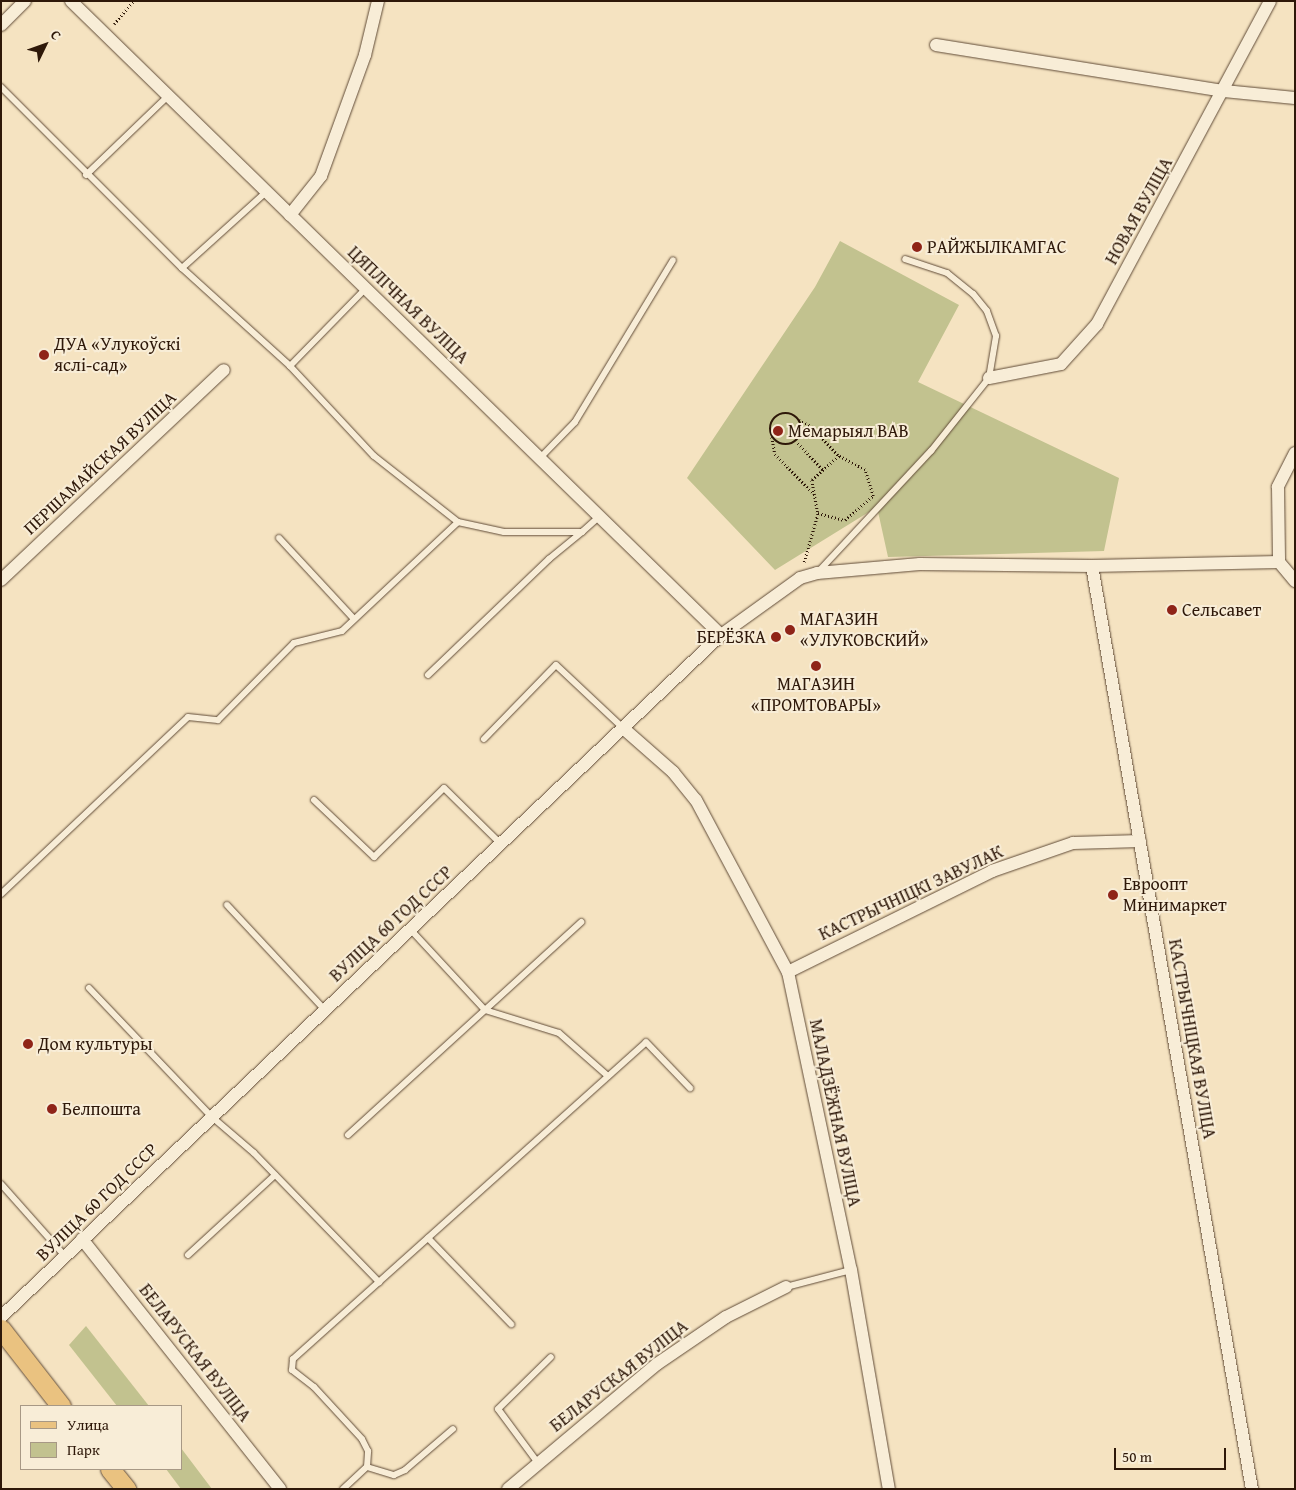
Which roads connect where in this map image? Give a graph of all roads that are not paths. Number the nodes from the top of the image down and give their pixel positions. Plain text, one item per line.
1 (25, 1) edge
2 (71, 1) edge
3 (378, 1) edge
4 (1270, 1) edge
5 (1, 25) edge
6 (936, 45) dead end
7 (1, 87) edge
8 (1224, 91) junction
9 (168, 96) junction
10 (1295, 98) edge
11 (86, 175) junction
12 (266, 192) junction
13 (290, 215) junction
14 (905, 259) dead end
15 (673, 260) dead end
16 (182, 268) junction
17 (366, 288) junction
18 (290, 366) junction
19 (224, 370) dead end
20 (989, 378) junction
21 (1295, 453) edge
22 (540, 458) junction
23 (600, 516) junction
24 (458, 522) junction
25 (582, 532) junction
26 (279, 538) dead end
27 (1279, 562) junction
28 (1092, 566) junction
29 (817, 573) junction
30 (1, 580) edge
31 (1295, 581) edge
32 (354, 619) junction
33 (721, 635) junction
34 (428, 675) dead end
35 (623, 728) junction
36 (484, 738) dead end
37 (314, 800) dead end
38 (1140, 841) junction
39 (501, 844) junction
40 (1, 894) edge
41 (227, 905) dead end
42 (581, 922) dead end
43 (410, 929) junction
44 (788, 972) junction
45 (89, 988) dead end
46 (325, 1010) junction
47 (485, 1010) junction
48 (608, 1076) junction
49 (690, 1088) dead end
50 (212, 1117) junction
51 (348, 1135) dead end
52 (275, 1175) junction
53 (1, 1184) edge
54 (428, 1238) junction
55 (82, 1239) junction
56 (188, 1255) dead end
57 (65, 1256) junction
58 (850, 1270) junction
59 (379, 1282) junction
60 (786, 1287) joint
61 (1, 1317) edge
62 (511, 1324) dead end
63 (1, 1329) edge
64 (551, 1357) dead end
65 (60, 1405) edge
66 (453, 1429) dead end
67 (538, 1463) junction
68 (367, 1467) junction
69 (111, 1470) edge
70 (126, 1489) edge
71 (280, 1489) edge
72 (343, 1489) edge
73 (508, 1489) edge
74 (889, 1489) edge
75 (1252, 1489) edge

1 - 5 street
2 - 9 street, ЦЯПЛІЧНАЯ ВУЛІЦА
3 - 13 street
4 - 8 street, НОВАЯ ВУЛІЦА
6 - 8 street
7 - 11 lane
8 - 10 street
8 - 20 street, НОВАЯ ВУЛІЦА
9 - 11 lane
9 - 12 street, ЦЯПЛІЧНАЯ ВУЛІЦА
11 - 16 lane
12 - 13 street, ЦЯПЛІЧНАЯ ВУЛІЦА
12 - 16 lane
13 - 17 street, ЦЯПЛІЧНАЯ ВУЛІЦА
14 - 20 lane
15 - 22 lane
16 - 18 lane
17 - 18 lane
17 - 22 street, ЦЯПЛІЧНАЯ ВУЛІЦА
18 - 24 lane
19 - 30 street, ПЕРШАМАЙСКАЯ ВУЛІЦА
20 - 29 lane
21 - 27 street
22 - 23 street, ЦЯПЛІЧНАЯ ВУЛІЦА
23 - 25 lane
23 - 33 street, ЦЯПЛІЧНАЯ ВУЛІЦА
24 - 25 lane
24 - 32 lane
25 - 34 lane
26 - 32 lane
27 - 28 street, ВУЛІЦА 60 ГОД СССР
27 - 31 street
28 - 29 street, ВУЛІЦА 60 ГОД СССР
28 - 38 street, КАСТРЫЧНІЦКАЯ ВУЛІЦА
29 - 33 street, ВУЛІЦА 60 ГОД СССР
32 - 40 lane
33 - 35 street, ВУЛІЦА 60 ГОД СССР
35 - 36 lane
35 - 39 street, ВУЛІЦА 60 ГОД СССР
35 - 44 street, МАЛАДЗЁЖНАЯ ВУЛІЦА
37 - 39 lane
38 - 44 street, КАСТРЫЧНІЦКІ ЗАВУЛАК
38 - 75 street, КАСТРЫЧНІЦКАЯ ВУЛІЦА
39 - 43 street, ВУЛІЦА 60 ГОД СССР
41 - 46 lane
42 - 47 lane
43 - 46 street, ВУЛІЦА 60 ГОД СССР
43 - 47 lane
44 - 58 street, МАЛАДЗЁЖНАЯ ВУЛІЦА
45 - 50 lane
46 - 50 street, ВУЛІЦА 60 ГОД СССР
47 - 48 lane
47 - 51 lane
48 - 49 lane
48 - 54 lane
50 - 52 lane
50 - 55 street, ВУЛІЦА 60 ГОД СССР
52 - 56 lane
52 - 59 lane
53 - 57 lane
54 - 59 lane
54 - 62 lane
55 - 57 street, ВУЛІЦА 60 ГОД СССР
55 - 71 street, БЕЛАРУСКАЯ ВУЛІЦА
57 - 61 street, ВУЛІЦА 60 ГОД СССР
58 - 60 lane
58 - 74 street, МАЛАДЗЁЖНАЯ ВУЛІЦА
59 - 68 lane
60 - 67 street, БЕЛАРУСКАЯ ВУЛІЦА
63 - 65 main road
64 - 67 lane
66 - 68 lane
67 - 73 street, БЕЛАРУСКАЯ ВУЛІЦА
68 - 72 lane
69 - 70 main road

